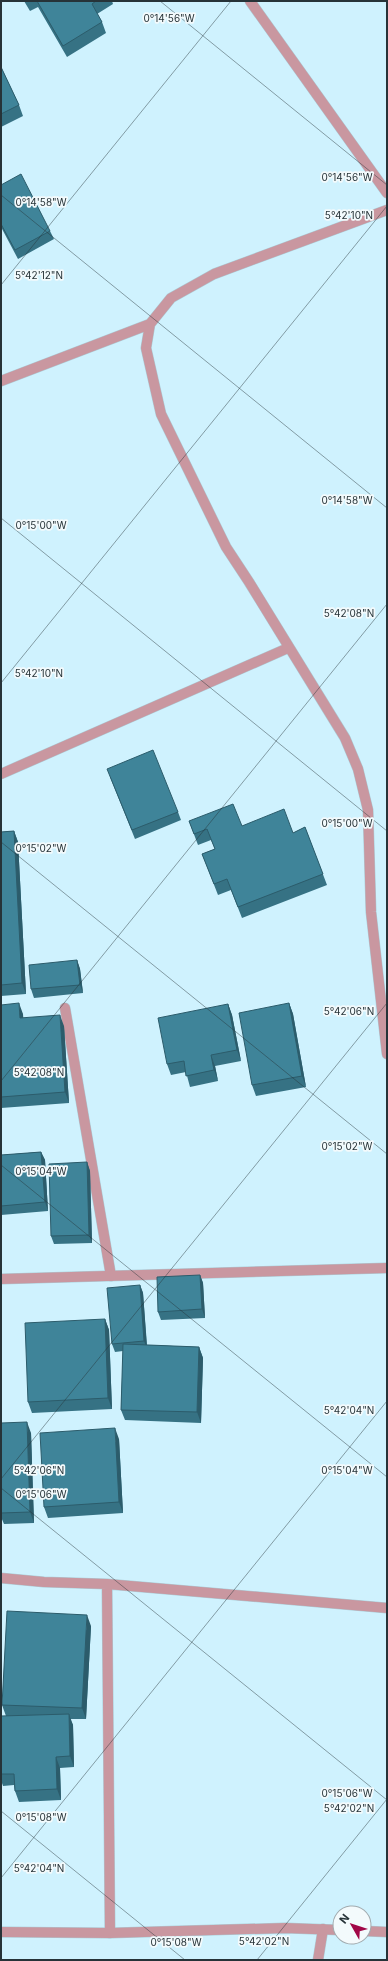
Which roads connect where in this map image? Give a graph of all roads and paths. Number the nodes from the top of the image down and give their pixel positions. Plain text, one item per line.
1 (250, 1) edge
2 (387, 193) edge
3 (387, 210) edge
4 (150, 324) junction
5 (1, 381) edge
6 (288, 648) junction
7 (1, 774) edge
8 (65, 1008) dead end
9 (387, 1054) edge
10 (387, 1268) edge
11 (112, 1276) junction
12 (1, 1279) edge
13 (1, 1578) edge
14 (107, 1584) junction
15 (387, 1608) edge
16 (323, 1929) junction
17 (332, 1930) edge
18 (372, 1931) edge
19 (1, 1932) edge
20 (387, 1932) edge
21 (110, 1933) junction
22 (318, 1960) edge

1 - 2 street
3 - 4 street
4 - 5 street
4 - 6 street
6 - 7 street
6 - 9 street
8 - 11 street
10 - 11 street
11 - 12 street
13 - 14 street
14 - 15 street
14 - 21 street
16 - 17 street
16 - 21 street
16 - 22 street
18 - 20 street
19 - 21 street

